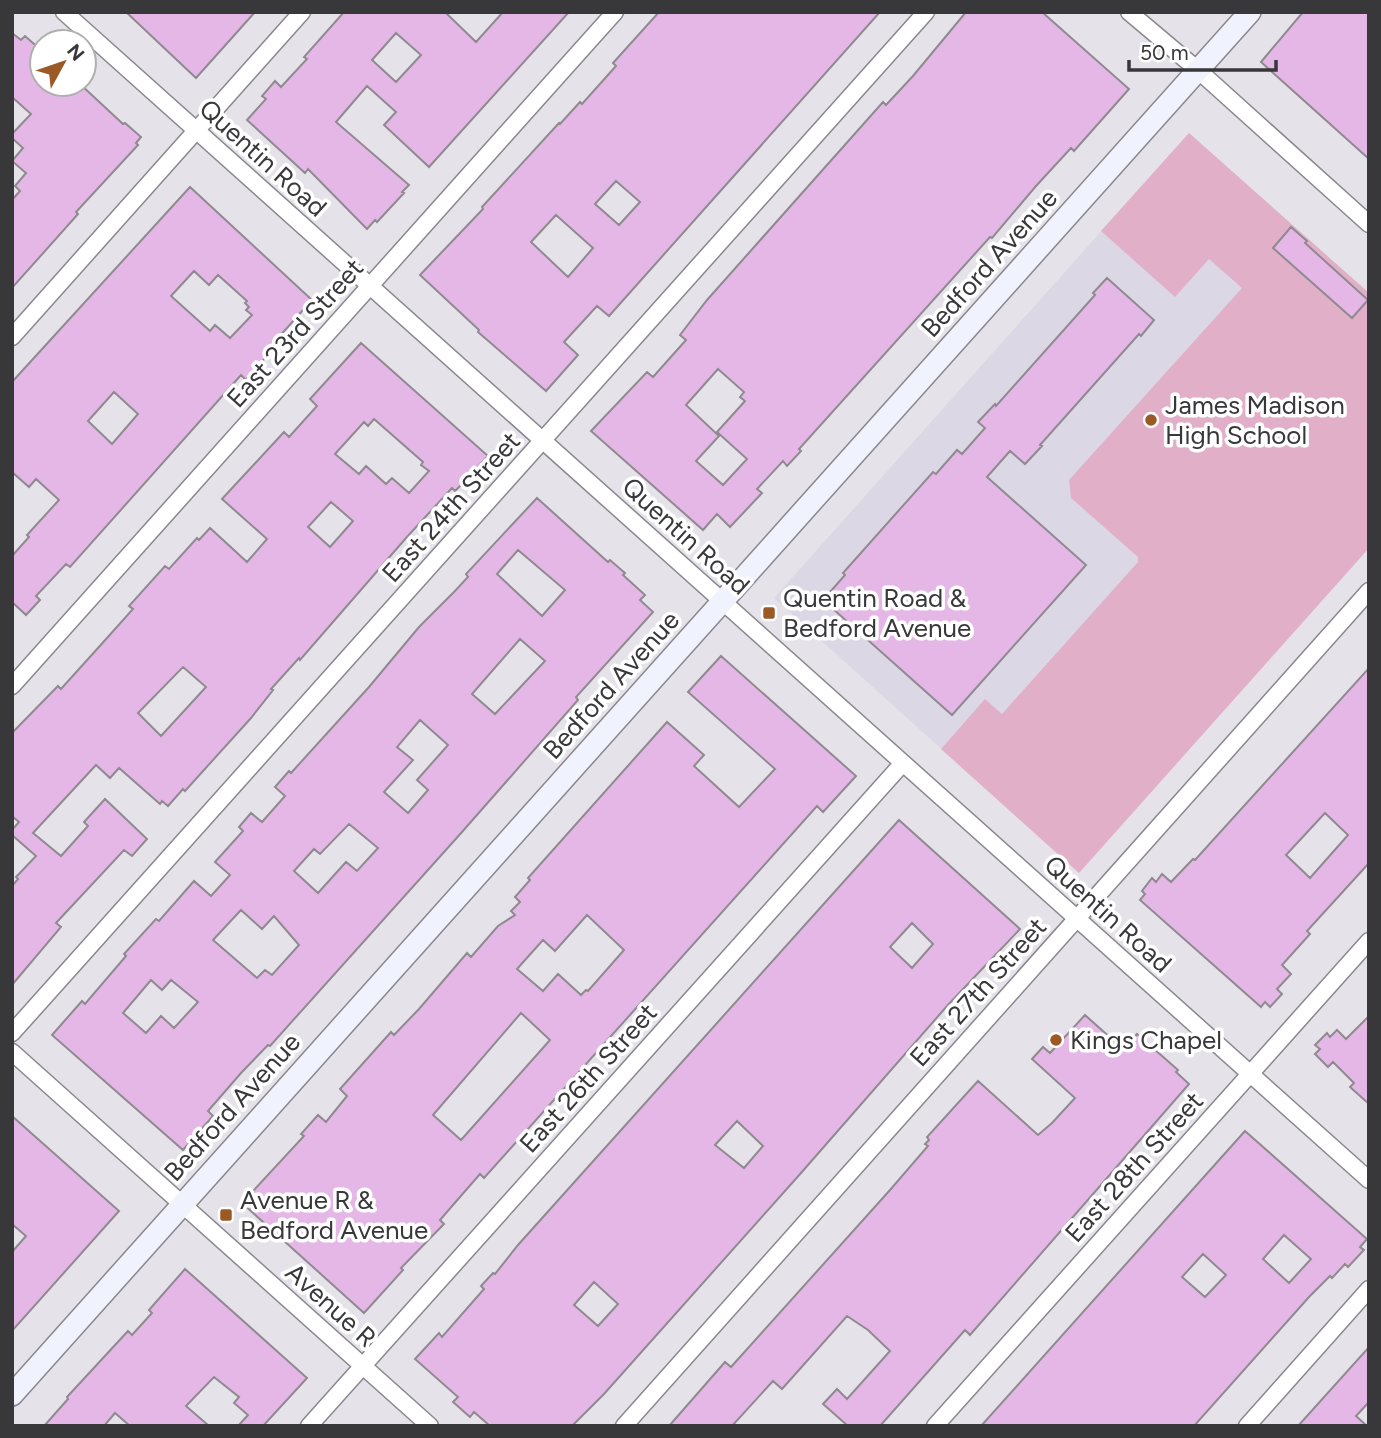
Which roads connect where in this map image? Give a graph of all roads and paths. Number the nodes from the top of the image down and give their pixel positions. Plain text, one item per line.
1 (64, 12) edge
2 (302, 12) edge
3 (615, 12) edge
4 (926, 12) edge
5 (1129, 12) edge
6 (1250, 12) edge
7 (1199, 71) junction
8 (197, 131) junction
9 (1369, 224) edge
10 (370, 286) junction
11 (12, 337) edge
12 (543, 441) junction
13 (1369, 591) edge
14 (723, 602) junction
15 (12, 687) edge
16 (903, 763) junction
17 (1077, 919) junction
18 (1369, 941) edge
19 (12, 1033) edge
20 (12, 1052) edge
21 (1250, 1074) junction
22 (1369, 1180) edge
23 (182, 1205) junction
24 (1369, 1289) edge
25 (363, 1366) junction
26 (12, 1395) edge
27 (309, 1426) edge
28 (430, 1426) edge
29 (624, 1426) edge
30 (935, 1426) edge
31 (1247, 1426) edge

1 - 8 street, Quentin Road
2 - 8 street
3 - 10 street, East 23rd Street
4 - 12 street, East 24th Street
5 - 7 street
6 - 7 main road, Bedford Avenue
7 - 9 street
7 - 14 main road, Bedford Avenue
8 - 10 street, Quentin Road
8 - 11 street
10 - 12 street, Quentin Road
10 - 15 street, East 23rd Street
12 - 14 street, Quentin Road
12 - 19 street, East 24th Street
13 - 17 street, East 27th Street
14 - 16 street, Quentin Road
14 - 23 main road, Bedford Avenue
16 - 17 street, Quentin Road
16 - 25 street, East 26th Street
17 - 21 street, Quentin Road
17 - 29 street, East 27th Street
18 - 21 street, East 28th Street
20 - 23 street, Avenue R
21 - 22 street, Quentin Road
21 - 30 street, East 28th Street
23 - 25 street, Avenue R
23 - 26 main road, Bedford Avenue
24 - 31 street
25 - 27 street, East 26th Street
25 - 28 street, Avenue R

